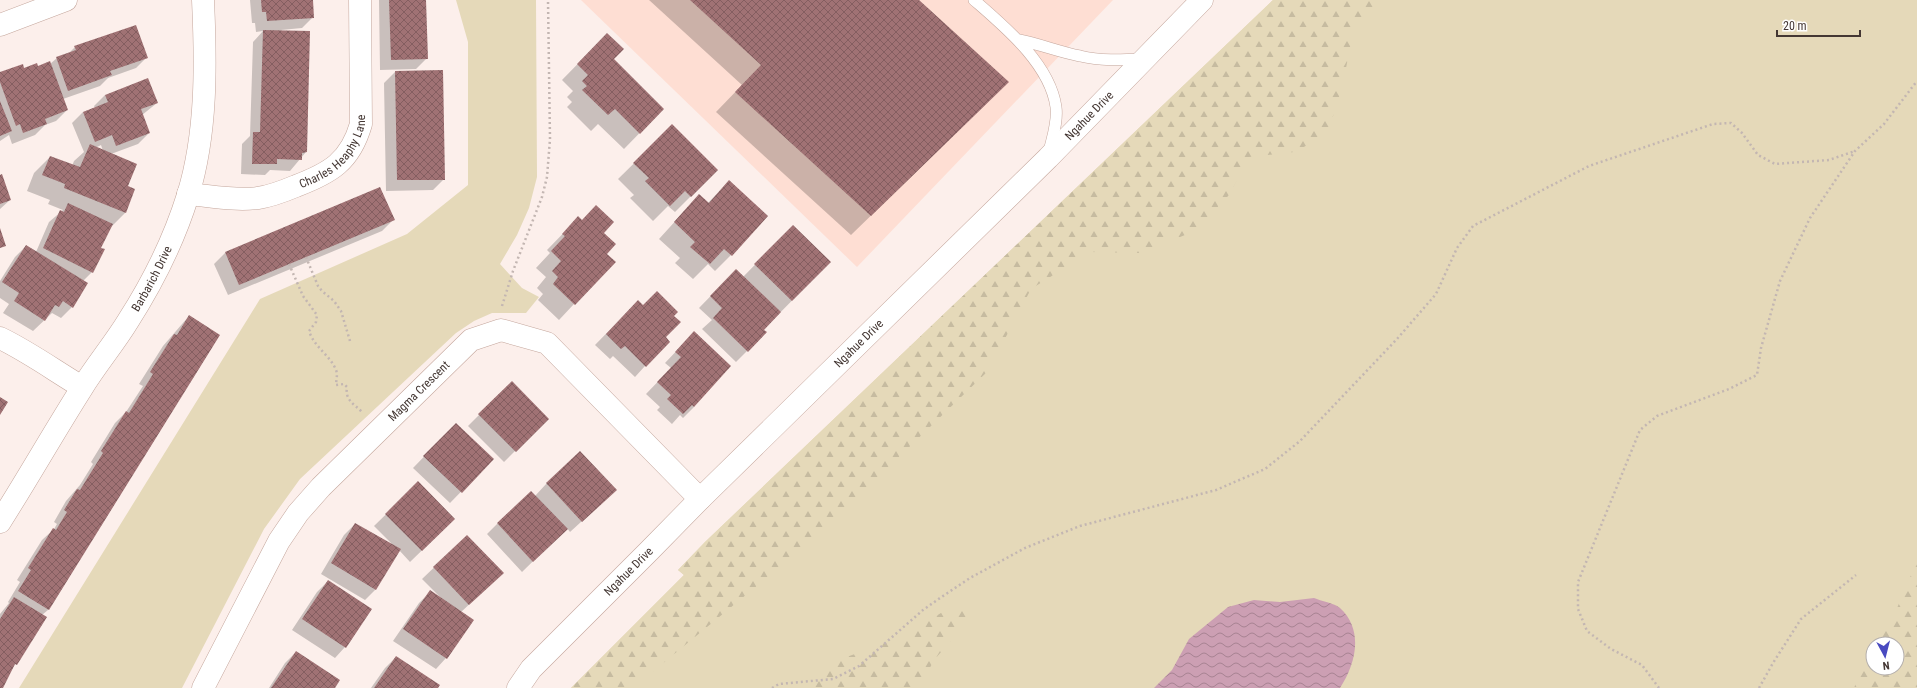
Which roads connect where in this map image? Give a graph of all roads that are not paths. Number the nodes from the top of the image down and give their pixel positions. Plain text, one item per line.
1 (66, 0) edge
2 (203, 0) edge
3 (360, 0) edge
4 (974, 0) edge
5 (1202, 0) edge
6 (0, 25) edge
7 (1019, 40) junction
8 (1144, 59) junction
9 (1048, 158) junction
10 (188, 194) junction
11 (0, 338) edge
12 (82, 387) junction
13 (700, 499) junction
14 (0, 522) edge
15 (203, 688) edge
16 (518, 688) edge

1 - 6 street
2 - 10 street, Barbarich Drive
3 - 10 street, Charles Heaphy Lane
4 - 7 lane
5 - 8 street, Ngahue Drive
7 - 8 lane
7 - 9 lane
8 - 9 street, Ngahue Drive
9 - 13 street, Ngahue Drive
10 - 12 street, Barbarich Drive
11 - 12 street
12 - 14 street, Barbarich Drive
13 - 15 street, Magma Crescent
13 - 16 street, Ngahue Drive

